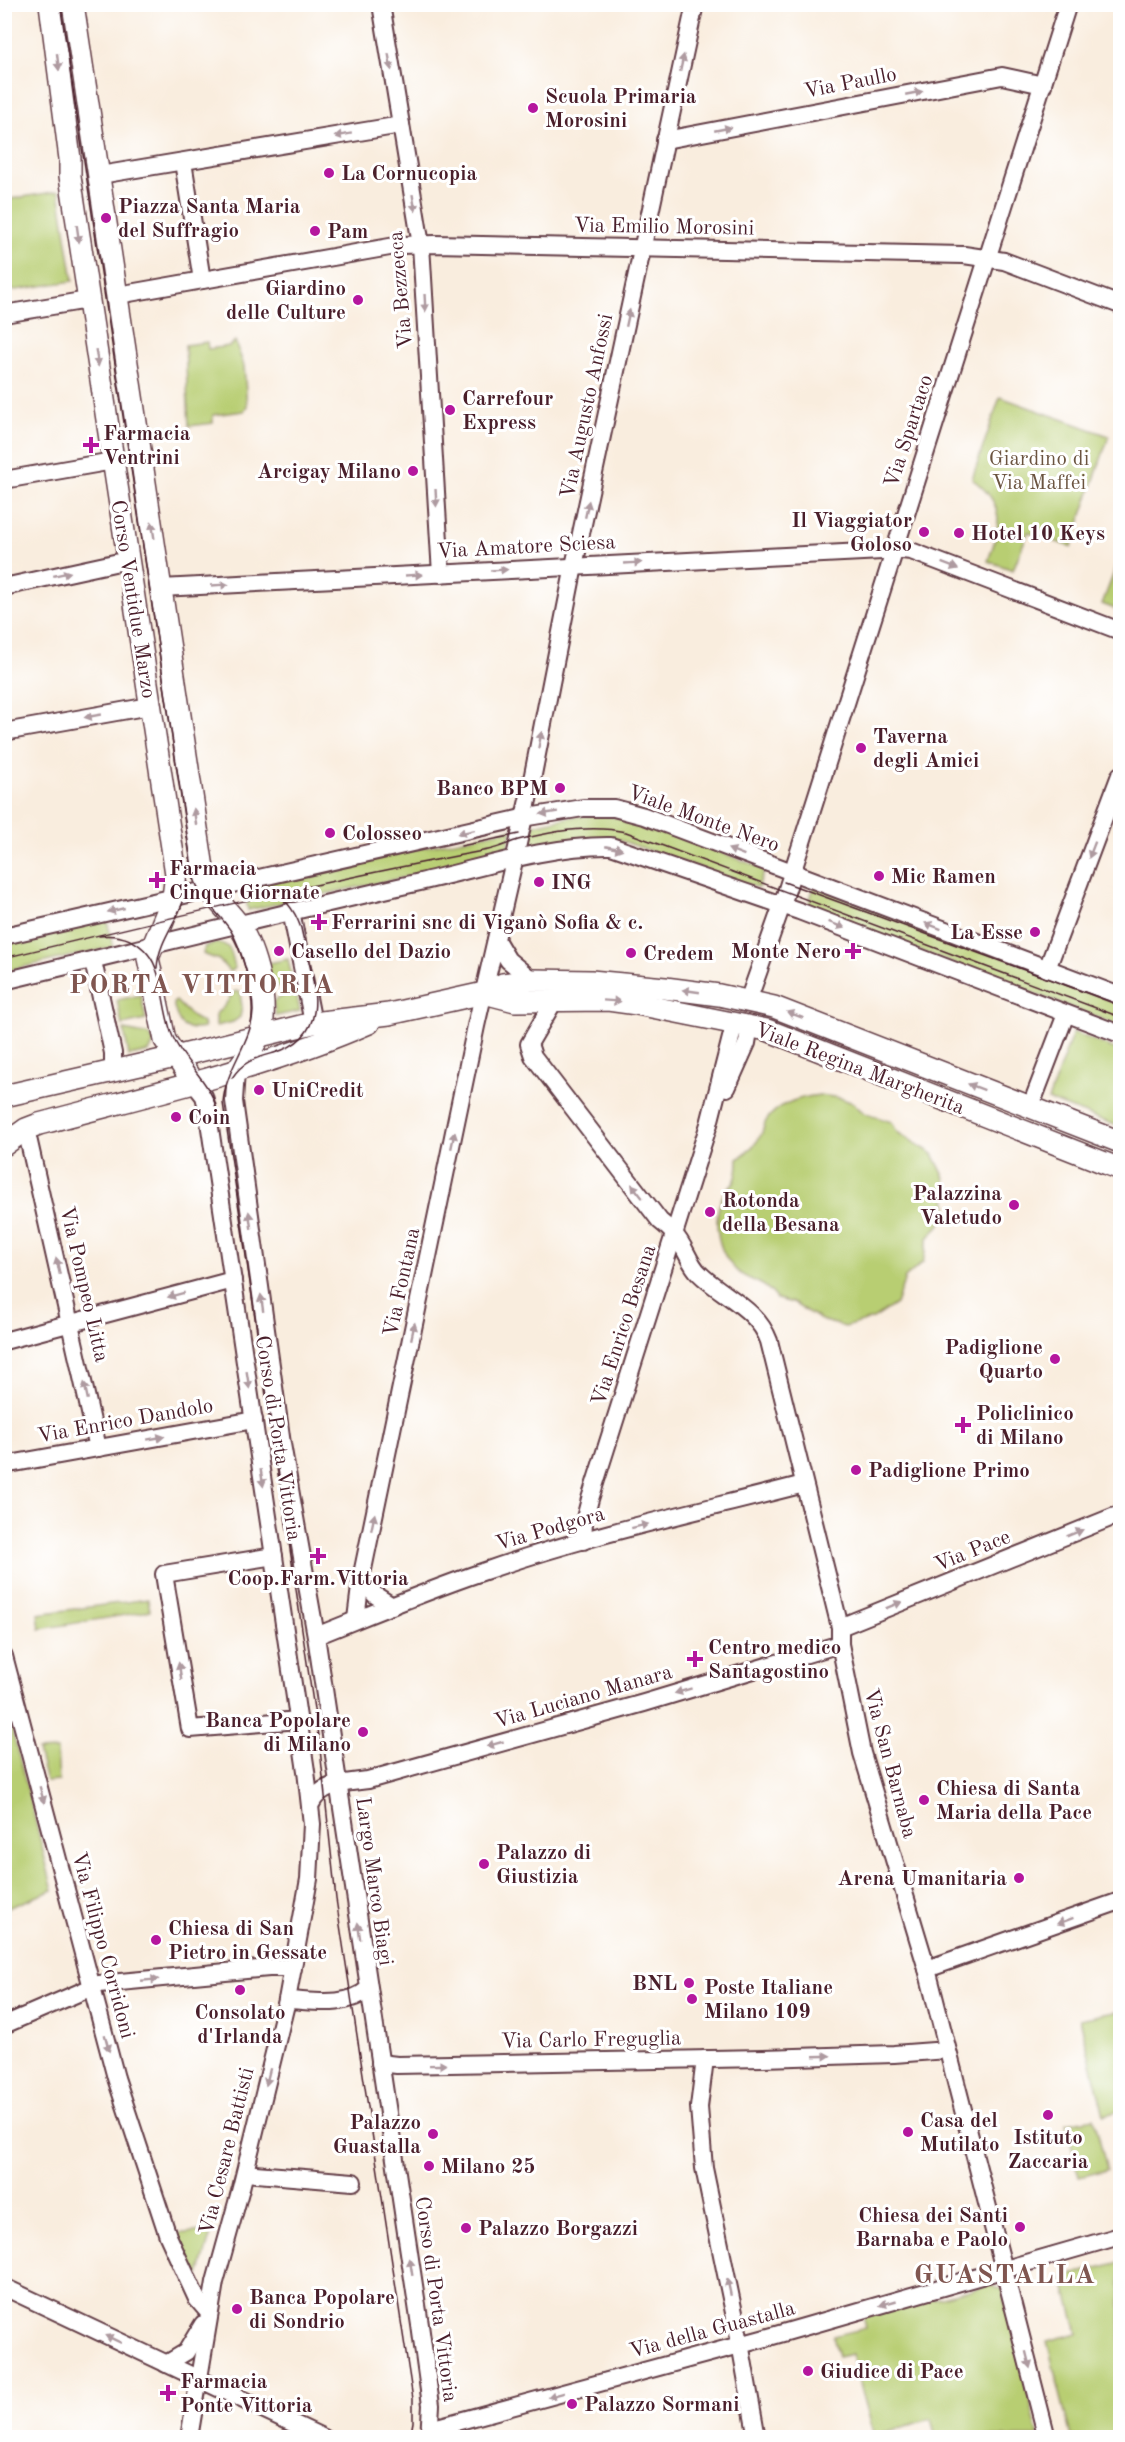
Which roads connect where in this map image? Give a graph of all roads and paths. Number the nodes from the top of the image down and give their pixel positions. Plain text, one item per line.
1 (50, 4) edge
2 (73, 4) edge
3 (381, 4) edge
4 (694, 4) edge
5 (1068, 4) edge
6 (1043, 85) junction
7 (401, 125) junction
8 (665, 140) junction
9 (183, 162) junction
10 (100, 175) junction
11 (421, 244) junction
12 (643, 248) junction
13 (987, 258) junction
14 (202, 280) junction
15 (118, 295) junction
16 (88, 300) junction
17 (1120, 305) edge
18 (4, 314) edge
19 (113, 461) junction
20 (4, 480) edge
21 (894, 550) junction
22 (128, 560) junction
23 (574, 566) junction
24 (441, 574) junction
25 (4, 587) edge
26 (161, 588) junction
27 (1120, 631) edge
28 (150, 706) junction
29 (4, 732) edge
30 (1120, 775) edge
31 (522, 818) junction
32 (515, 860) junction
33 (791, 872) junction
34 (207, 889) junction
35 (173, 897) junction
36 (782, 905) junction
37 (291, 911) junction
38 (238, 924) junction
39 (4, 936) edge
40 (496, 940) junction
41 (152, 945) junction
42 (93, 961) junction
43 (1047, 969) junction
44 (532, 980) junction
45 (4, 981) edge
46 (484, 993) junction
47 (1120, 996) edge
48 (748, 1001) junction
49 (554, 1003) junction
50 (389, 1014) junction
51 (1066, 1014) junction
52 (313, 1023) junction
53 (742, 1024) junction
54 (1120, 1034) edge
55 (259, 1036) junction
56 (339, 1036) junction
57 (175, 1057) junction
58 (113, 1071) junction
59 (236, 1071) junction
60 (193, 1082) junction
61 (4, 1096) edge
62 (124, 1101) junction
63 (1030, 1108) junction
64 (26, 1129) junction
65 (1023, 1131) junction
66 (1120, 1142) edge
67 (4, 1145) edge
68 (1120, 1168) edge
69 (675, 1234) junction
70 (233, 1280) junction
71 (70, 1323) junction
72 (4, 1341) edge
73 (254, 1420) junction
74 (98, 1448) junction
75 (4, 1465) edge
76 (804, 1484) junction
77 (1120, 1514) edge
78 (583, 1541) junction
79 (274, 1556) junction
80 (361, 1579) junction
81 (392, 1605) junction
82 (356, 1619) junction
83 (840, 1627) junction
84 (316, 1636) junction
85 (840, 1644) junction
86 (4, 1656) edge
87 (299, 1720) junction
88 (338, 1784) junction
89 (311, 1804) junction
90 (1120, 1901) edge
91 (293, 1968) junction
92 (927, 1970) junction
93 (92, 1987) junction
94 (368, 1989) junction
95 (287, 2000) junction
96 (4, 2025) edge
97 (947, 2050) junction
98 (705, 2059) junction
99 (380, 2063) junction
100 (245, 2173) junction
101 (352, 2182) dead end
102 (1120, 2236) edge
103 (170, 2242) joint
104 (1005, 2269) junction
105 (4, 2287) edge
106 (209, 2313) junction
107 (741, 2345) junction
108 (166, 2364) junction
109 (198, 2379) junction
110 (430, 2433) edge
111 (189, 2438) edge
112 (324, 2438) edge
113 (757, 2438) edge
114 (1047, 2438) edge

1 -> 16 main road
2 - 10 main road
3 -> 7 street, Via Bezzecca
8 -> 4 street, Via Augusto Anfossi
5 - 6 street, Via Spartaco
8 -> 6 street, Via Paullo
6 - 13 street, Via Spartaco
7 -> 9 street
7 -> 11 street, Via Bezzecca
8 - 12 street, Via Augusto Anfossi
9 - 10 street
9 - 14 street
10 - 15 main road
11 - 12 street, Via Emilio Morosini
11 - 14 street, Via Emilio Morosini
11 -> 24 street, Via Bezzecca
12 - 13 street, Via Emilio Morosini
23 -> 12 street, Via Augusto Anfossi
13 - 17 street, Via Emilio Morosini
13 - 21 street, Via Spartaco
14 - 15 street
15 - 16 main road
26 -> 15 main road, Corso Ventidue Marzo
16 - 18 street
16 -> 19 main road, Corso Ventidue Marzo
19 - 20 street
19 - 22 main road, Corso Ventidue Marzo
23 -> 21 street, Via Amatore Sciesa
21 -> 27 street, Via Amatore Sciesa
21 - 33 street, Via Spartaco
25 -> 22 street
22 - 28 main road, Corso Ventidue Marzo
24 -> 23 street, Via Amatore Sciesa
31 -> 23 street, Via Augusto Anfossi
26 -> 24 street, Via Amatore Sciesa
34 -> 26 main road, Corso Ventidue Marzo
28 -> 29 street
28 - 35 main road, Corso Ventidue Marzo
30 -> 43 street
31 - 32 street, Via Augusto Anfossi
33 -> 31 street, Viale Monte Nero
31 -> 34 street, Viale Monte Nero
32 -> 36 street
32 - 37 street
32 - 40 street, Via Augusto Anfossi
33 - 36 street, Viale Monte Nero
43 -> 33 street, Viale Monte Nero
34 - 35 street, Viale Monte Nero
34 - 38 main road
35 -> 39 street, Viale Monte Nero
35 - 41 main road, Corso Ventidue Marzo
36 - 48 street, Viale Monte Nero
36 -> 51 street
37 - 38 street
37 - 52 street
38 - 41 street
38 - 55 main road
40 - 44 street
40 - 46 street, Via Fontana
41 - 42 street
41 - 57 main road
42 - 45 street
42 - 58 street
43 - 47 street, Viale Monte Nero
44 - 46 main road, Viale Regina Margherita
48 -> 44 main road, Viale Regina Margherita
46 - 49 main road, Viale Regina Margherita
46 - 50 main road, Viale Regina Margherita
80 -> 46 street, Via Fontana
48 - 53 main road
63 -> 48 main road, Viale Regina Margherita
49 -> 53 main road, Viale Regina Margherita
69 -> 49 street, Via San Barnaba
50 - 52 main road
50 - 56 main road
51 - 54 street
51 - 63 street
52 - 55 main road
52 - 56 main road
53 - 65 main road, Viale Regina Margherita
53 - 69 street, Via Enrico Besana
55 - 57 main road
55 - 59 main road
56 - 59 main road
57 - 58 main road
57 - 60 main road
58 - 61 main road
58 - 62 main road
59 - 60 main road
84 -> 59 street, Corso di Porta Vittoria
60 - 62 main road
60 - 70 street, Corso di Porta Vittoria
62 - 64 main road
63 - 65 main road
63 - 66 main road, Viale Regina Margherita
64 - 67 main road
71 -> 64 street, Via Pompeo Litta
65 - 68 main road, Viale Regina Margherita
69 - 76 street, Via San Barnaba
69 - 78 street, Via Enrico Besana
70 -> 71 street
70 -> 73 street, Corso di Porta Vittoria
71 - 72 street
74 -> 71 street, Via Pompeo Litta
74 -> 73 street, Via Enrico Dandolo
73 -> 79 street, Corso di Porta Vittoria
74 - 75 street, Via Enrico Dandolo
78 -> 76 street, Via Podgora
76 - 83 street, Via San Barnaba
83 -> 77 street, Via Pace
78 - 81 street, Via Podgora
79 - 87 street, Corso di Porta Vittoria
87 -> 79 street
80 - 81 street
80 - 82 street, Via Fontana
81 - 82 street, Via Podgora
82 - 84 street, Via Podgora
83 - 85 street, Via San Barnaba
84 - 88 street, Corso di Porta Vittoria
85 -> 88 street, Via Luciano Manara
85 - 92 street, Via San Barnaba
86 -> 93 street, Via Filippo Corridoni
87 - 89 street, Corso di Porta Vittoria
88 - 89 street, Largo Marco Biagi
94 -> 88 street, Largo Marco Biagi
89 - 91 street
90 -> 92 street
93 -> 91 street
91 - 95 street
92 - 97 street, Via San Barnaba
93 - 96 street
93 -> 103 street, Via Filippo Corridoni
94 - 95 street, Largo Marco Biagi
94 - 99 street, Corso di Porta Vittoria
95 -> 100 street, Via Cesare Battisti
98 -> 97 street, Via Carlo Freguglia
97 - 104 street, Via San Barnaba
99 -> 98 street, Via Carlo Freguglia
107 -> 98 street
110 -> 99 street, Corso di Porta Vittoria
100 - 101 street
100 - 106 street, Via Cesare Battisti
102 - 104 street, Via della Guastalla
103 - 106 street, Via Cesare Battisti
104 -> 107 street, Via della Guastalla
104 -> 114 street, Via San Barnaba
108 -> 105 street
106 - 108 street, Via Cesare Battisti
106 - 109 street, Via Cesare Battisti
107 -> 110 street, Via della Guastalla
107 - 113 street
108 - 109 street
109 - 111 street, Via Cesare Battisti
109 - 112 street

